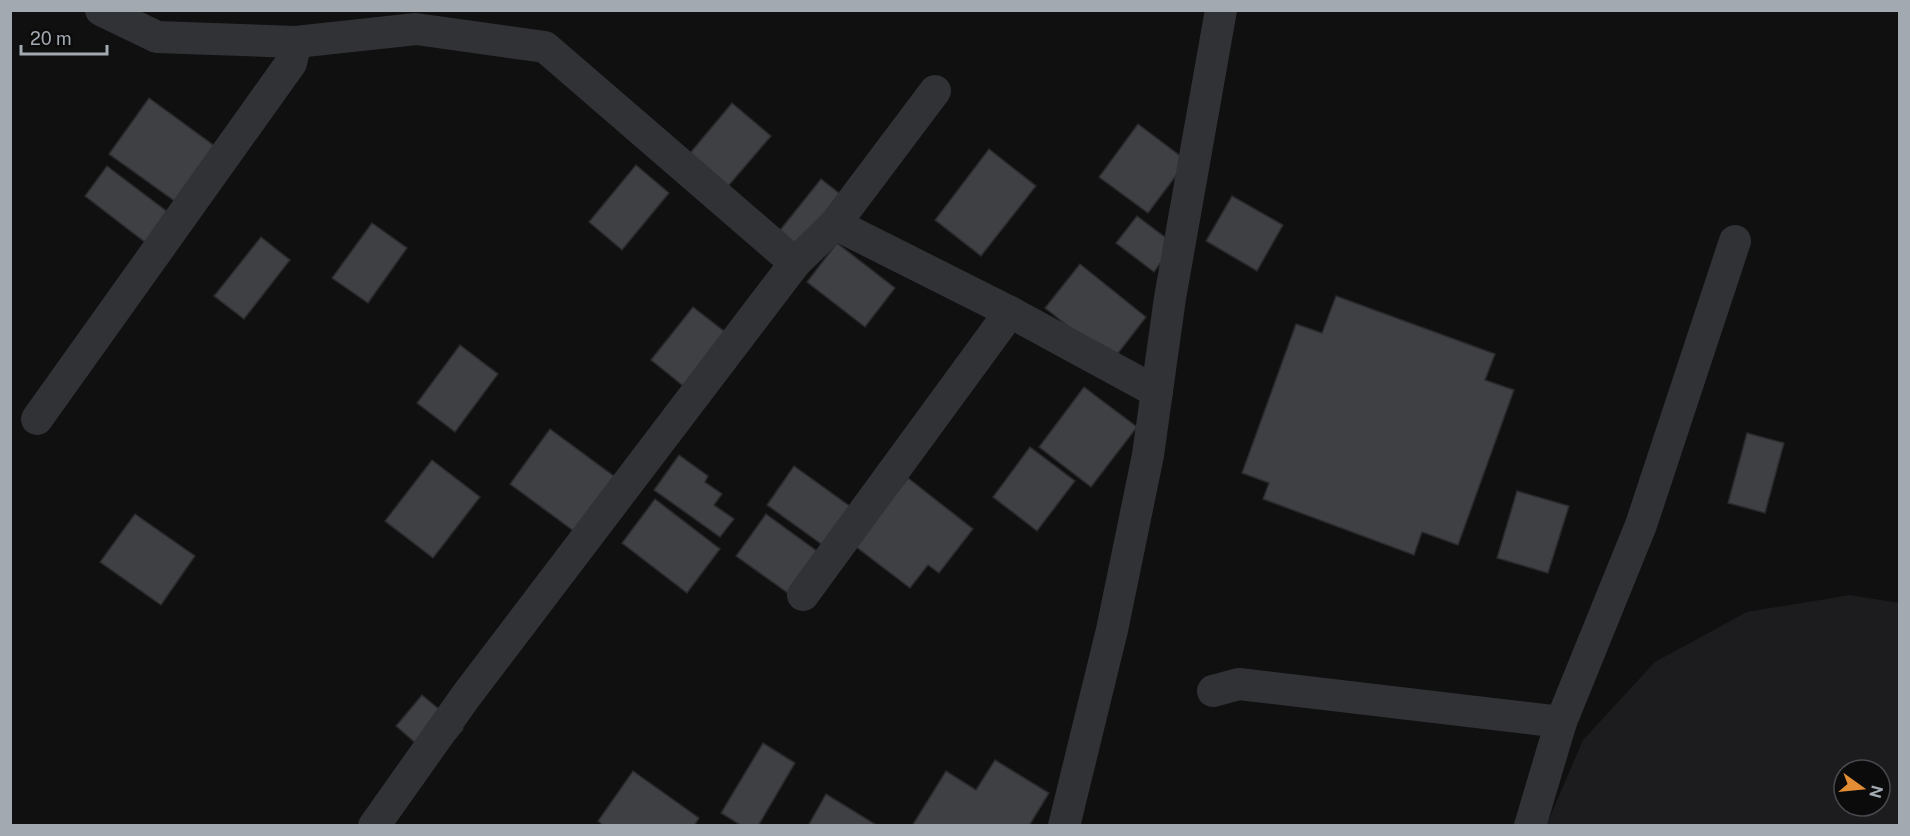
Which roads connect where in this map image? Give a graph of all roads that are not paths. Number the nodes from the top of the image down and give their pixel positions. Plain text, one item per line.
1 (101, 10) edge
2 (1221, 10) edge
3 (296, 42) junction
4 (935, 91) dead end
5 (835, 224) junction
6 (1735, 241) dead end
7 (795, 263) junction
8 (1010, 312) junction
9 (1157, 392) junction
10 (37, 419) dead end
11 (803, 595) dead end
12 (1213, 692) dead end
13 (1561, 723) junction
14 (374, 825) edge
15 (1064, 825) edge
16 (1530, 825) edge

1 - 3 street
2 - 9 street
3 - 7 street
3 - 10 street
4 - 5 street
5 - 7 street
5 - 8 street
6 - 13 street
7 - 14 street
8 - 9 street
8 - 11 street
9 - 15 street
12 - 13 street
13 - 16 street

